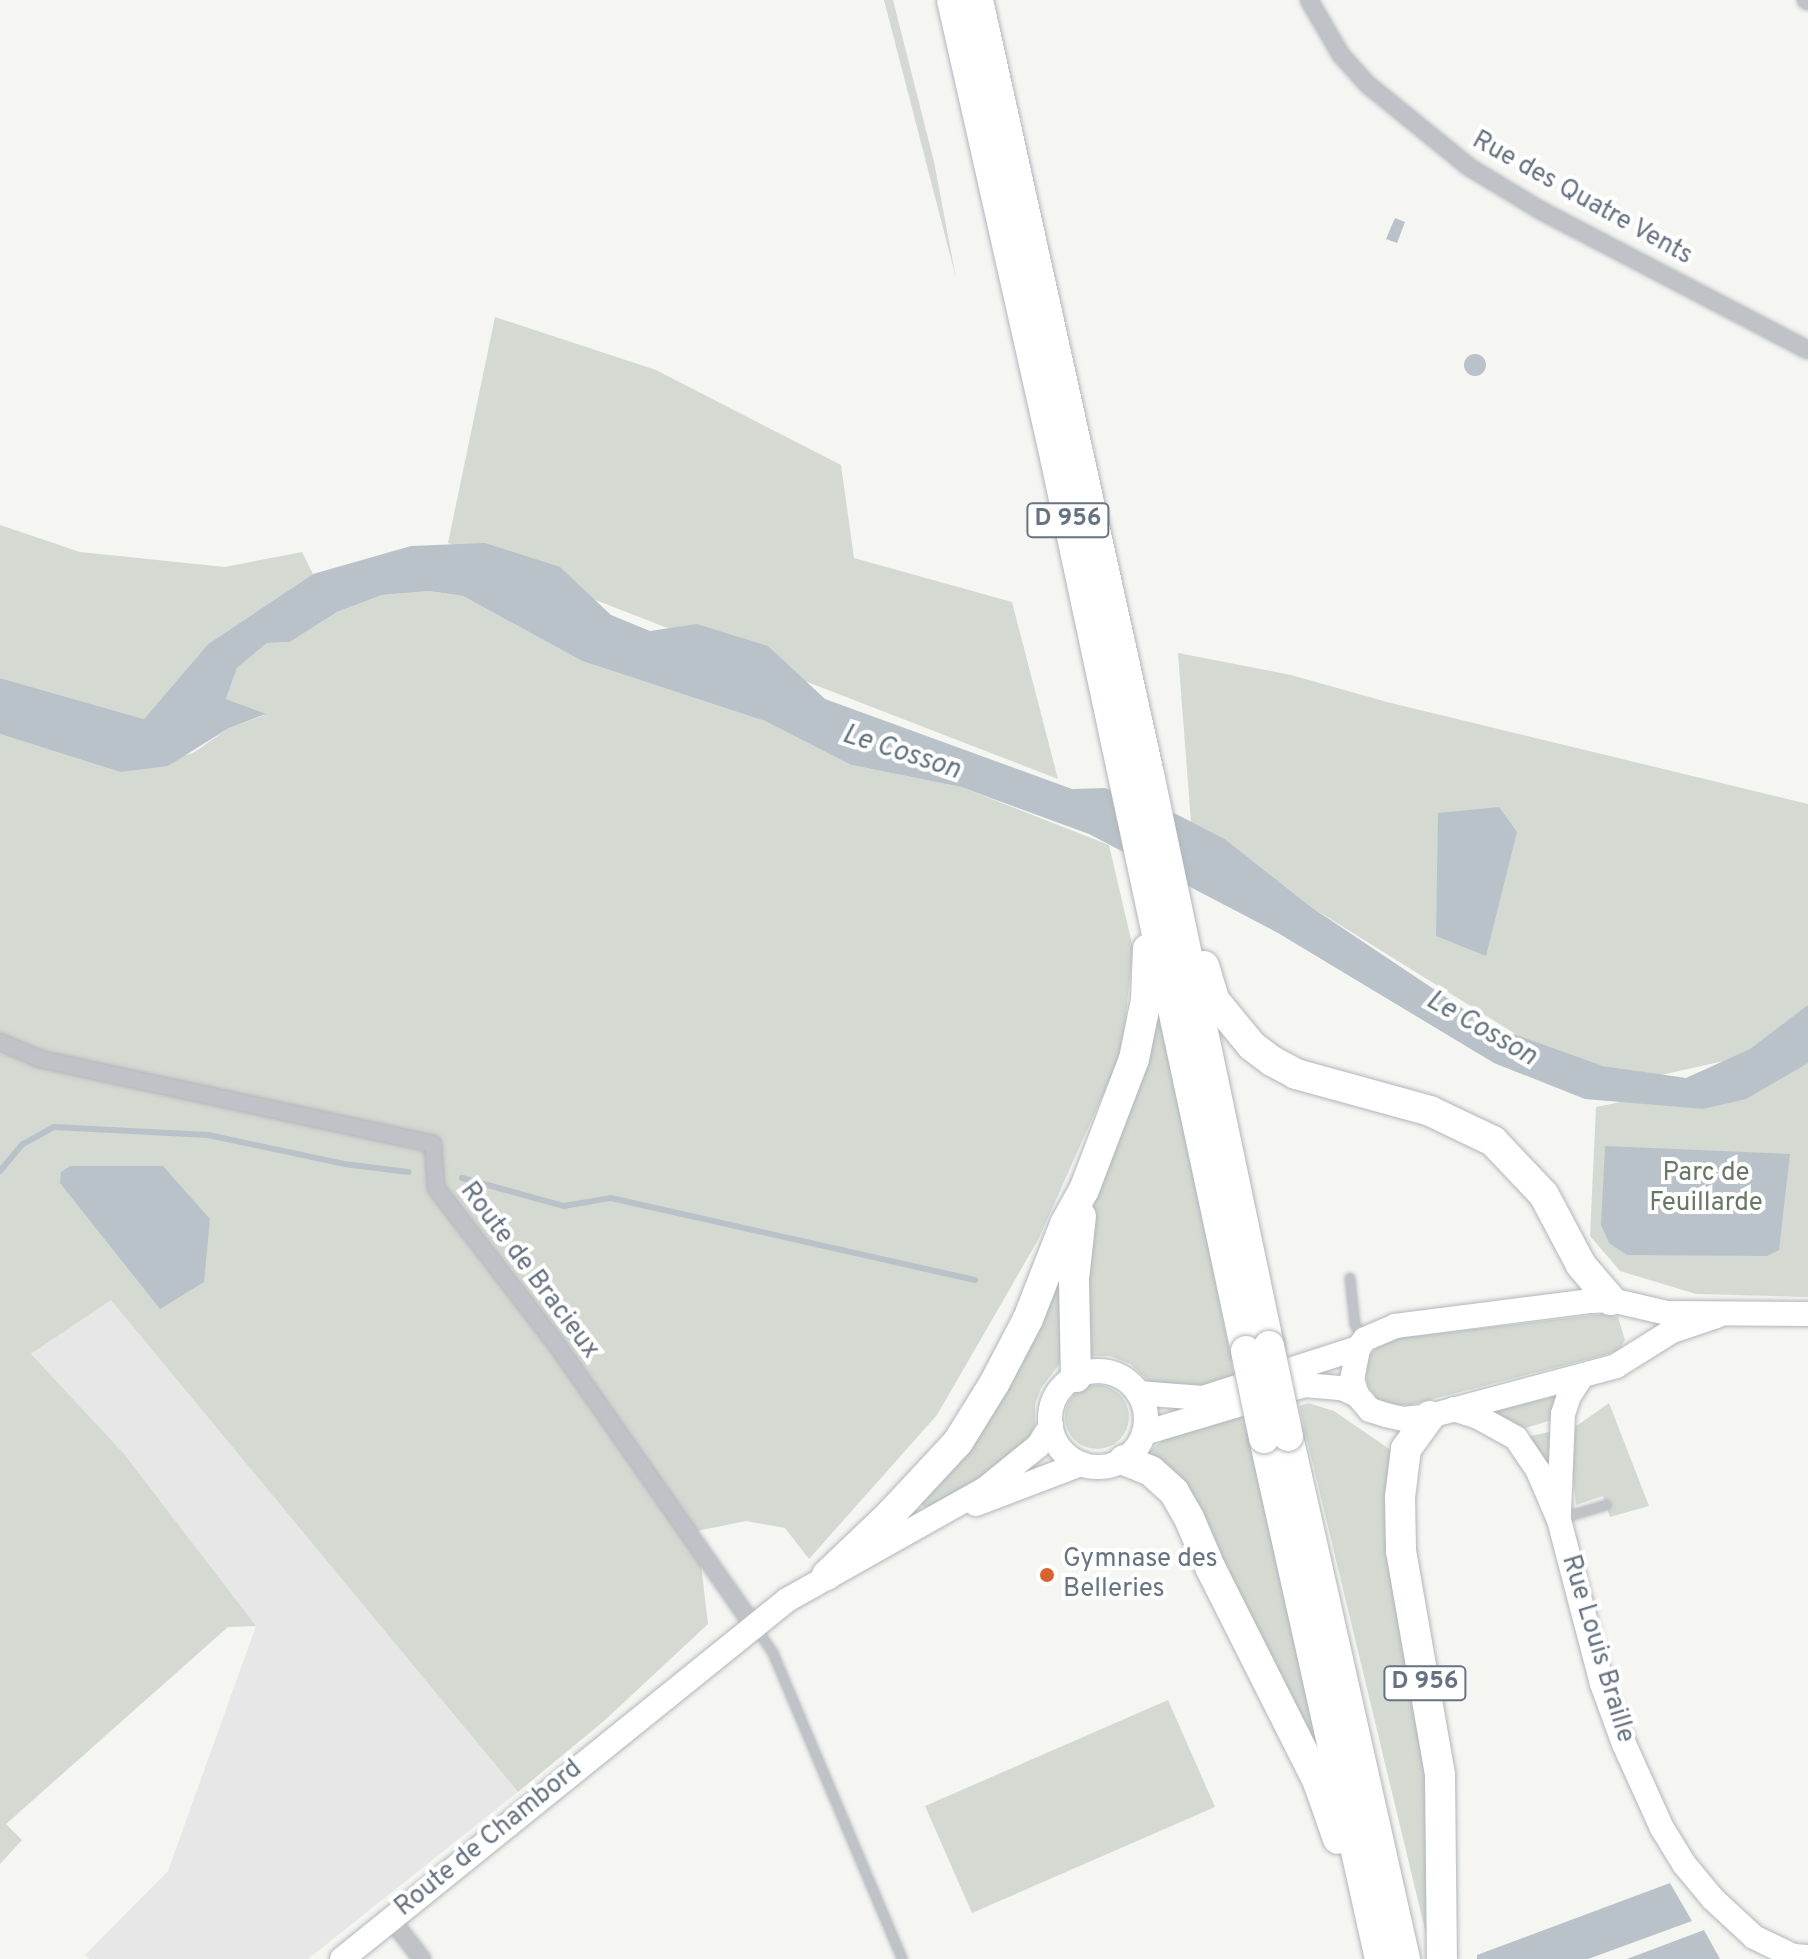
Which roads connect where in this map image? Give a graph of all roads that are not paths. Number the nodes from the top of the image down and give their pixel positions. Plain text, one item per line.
1 (952, 0) edge
2 (978, 0) edge
3 (1309, 0) edge
4 (1318, 0) edge
5 (1323, 27) junction
6 (1808, 350) edge
7 (1145, 883) junction
8 (1173, 894) junction
9 (0, 1042) edge
10 (1084, 1190) junction
11 (1350, 1278) dead end
12 (1620, 1303) junction
13 (1808, 1314) edge
14 (1717, 1316) junction
15 (1362, 1344) junction
16 (1257, 1348) junction
17 (1637, 1352) junction
18 (1582, 1376) junction
19 (1076, 1377) junction
20 (1138, 1393) junction
21 (1357, 1395) junction
22 (1442, 1413) junction
23 (1051, 1426) junction
24 (1144, 1433) junction
25 (1276, 1437) junction
26 (1124, 1460) junction
27 (1081, 1464) junction
28 (1606, 1505) dead end
29 (950, 1510) junction
30 (1559, 1520) junction
31 (827, 1575) junction
32 (754, 1627) junction
33 (1367, 1894) junction
34 (391, 1919) junction
35 (1808, 1957) edge
36 (342, 1959) edge
37 (422, 1959) edge
38 (902, 1959) edge
39 (1380, 1959) edge
40 (1405, 1959) edge
41 (1442, 1959) edge

1 - 7 highway, D 956
2 - 8 highway, D 956
3 - 5 street, Rue des Quatre Vents
4 - 5 street, Rue des Quatre Vents
5 - 6 street, Rue des Quatre Vents
7 - 10 highway, D 956
7 - 16 highway, D 956
8 - 12 highway, D 956
8 - 16 highway, D 956
9 - 32 street, Route de Bracieux
10 - 19 highway, D 956
10 - 31 highway, D 956
11 - 15 lane
12 - 14 main road
12 - 15 main road
12 - 17 main road
13 - 14 main road
14 - 17 main road
15 - 20 main road
15 - 21 main road
16 - 25 highway, D 956, bridge
17 - 18 main road
18 - 22 main road
18 - 30 main road
19 - 20 main road
19 - 23 main road
20 - 24 main road
21 - 22 main road
21 - 24 main road
22 - 30 main road, Rue Louis Braille
22 - 41 highway, D 956
23 - 27 main road
23 - 29 main road
24 - 26 main road
25 - 33 highway, D 956
25 - 40 highway, D 956
26 - 27 main road
26 - 33 highway, D 956
27 - 29 main road
28 - 30 lane
29 - 31 main road, Route de Chambord
30 - 35 main road, Rue Louis Braille
31 - 32 main road, Route de Chambord
32 - 34 main road, Route de Chambord
32 - 38 lane
33 - 39 highway, D 956
34 - 36 main road, Route de Chambord
34 - 37 street

